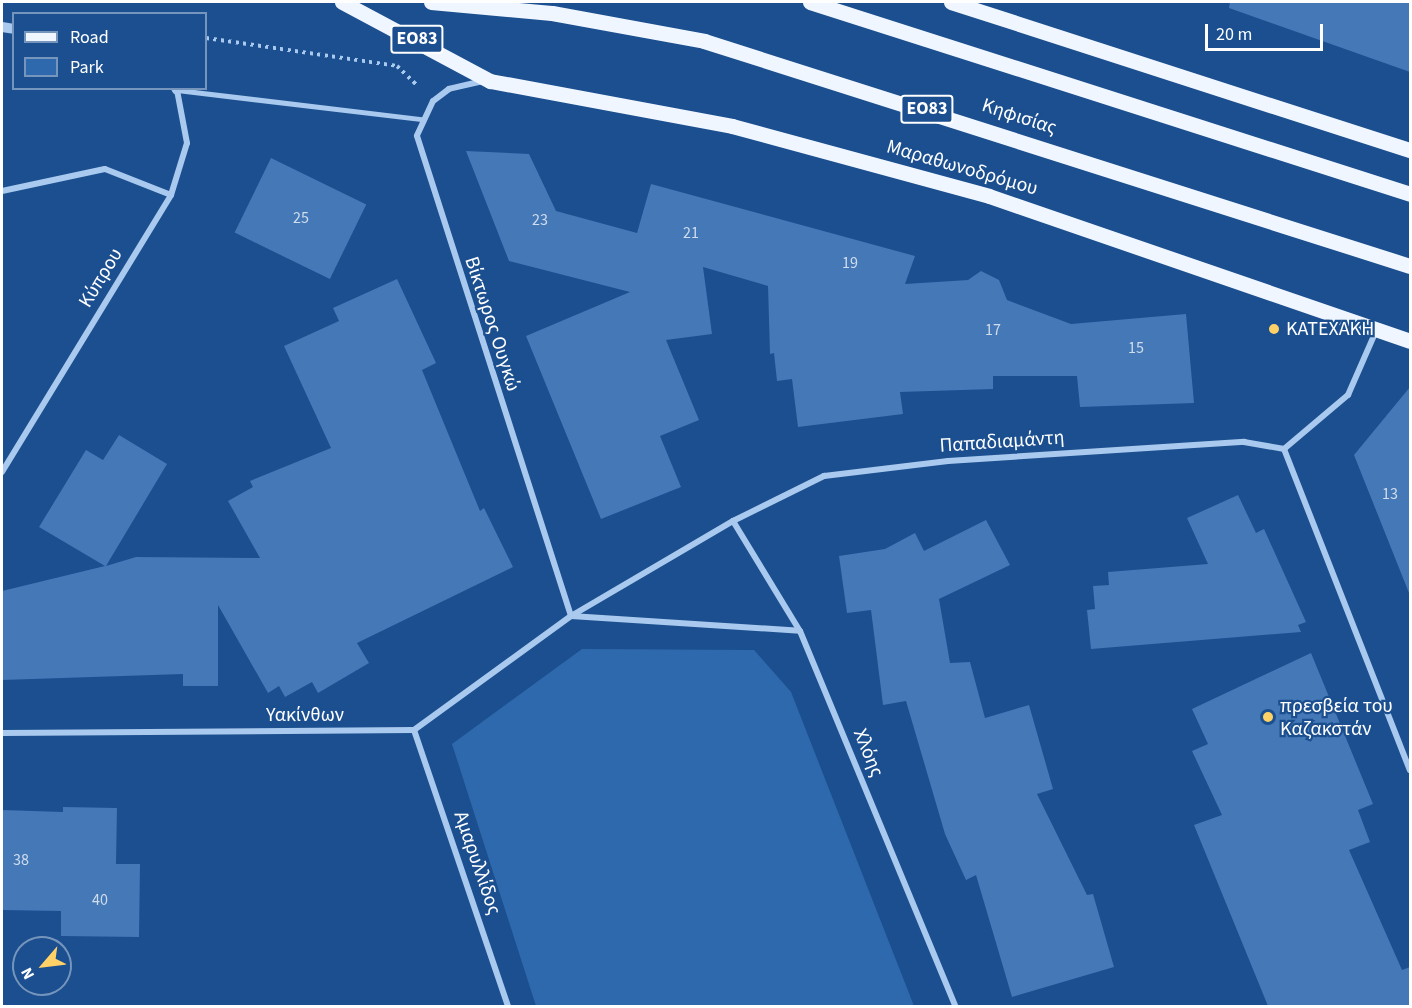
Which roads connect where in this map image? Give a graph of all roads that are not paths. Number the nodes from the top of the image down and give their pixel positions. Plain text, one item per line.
1 (342, 2) edge
2 (431, 2) edge
3 (810, 2) edge
4 (951, 2) edge
5 (490, 81) junction
6 (177, 90) edge
7 (185, 90) edge
8 (421, 119) junction
9 (1410, 150) edge
10 (2, 191) edge
11 (1410, 194) edge
12 (171, 195) junction
13 (1410, 266) edge
14 (1376, 329) junction
15 (1410, 341) edge
16 (1284, 449) junction
17 (2, 472) edge
18 (733, 521) junction
19 (571, 616) junction
20 (800, 631) junction
21 (414, 730) junction
22 (2, 733) edge
23 (1410, 770) edge
24 (508, 1006) edge
25 (955, 1006) edge

1 - 5 main road, ΕΟ83
2 - 13 main road, Κηφισίας / ΕΟ83
3 - 11 main road
4 - 9 main road
5 - 8 street
5 - 14 main road, Μαραθωνοδρόμου / ΕΟ83
6 - 12 street, Κύπρου
7 - 8 street
8 - 19 street, Βίκτωρος Ουγκώ
10 - 12 street
12 - 17 street, Κύπρου
14 - 15 main road, Μαραθωνοδρόμου / ΕΟ83
14 - 16 street
16 - 18 street, Παπαδιαμάντη
16 - 23 street
18 - 19 street
18 - 20 street, Χλόης
19 - 20 street
19 - 21 street
20 - 25 street, Χλόης
21 - 22 street, Υακίνθων
21 - 24 street, Αμαρυλλίδος

